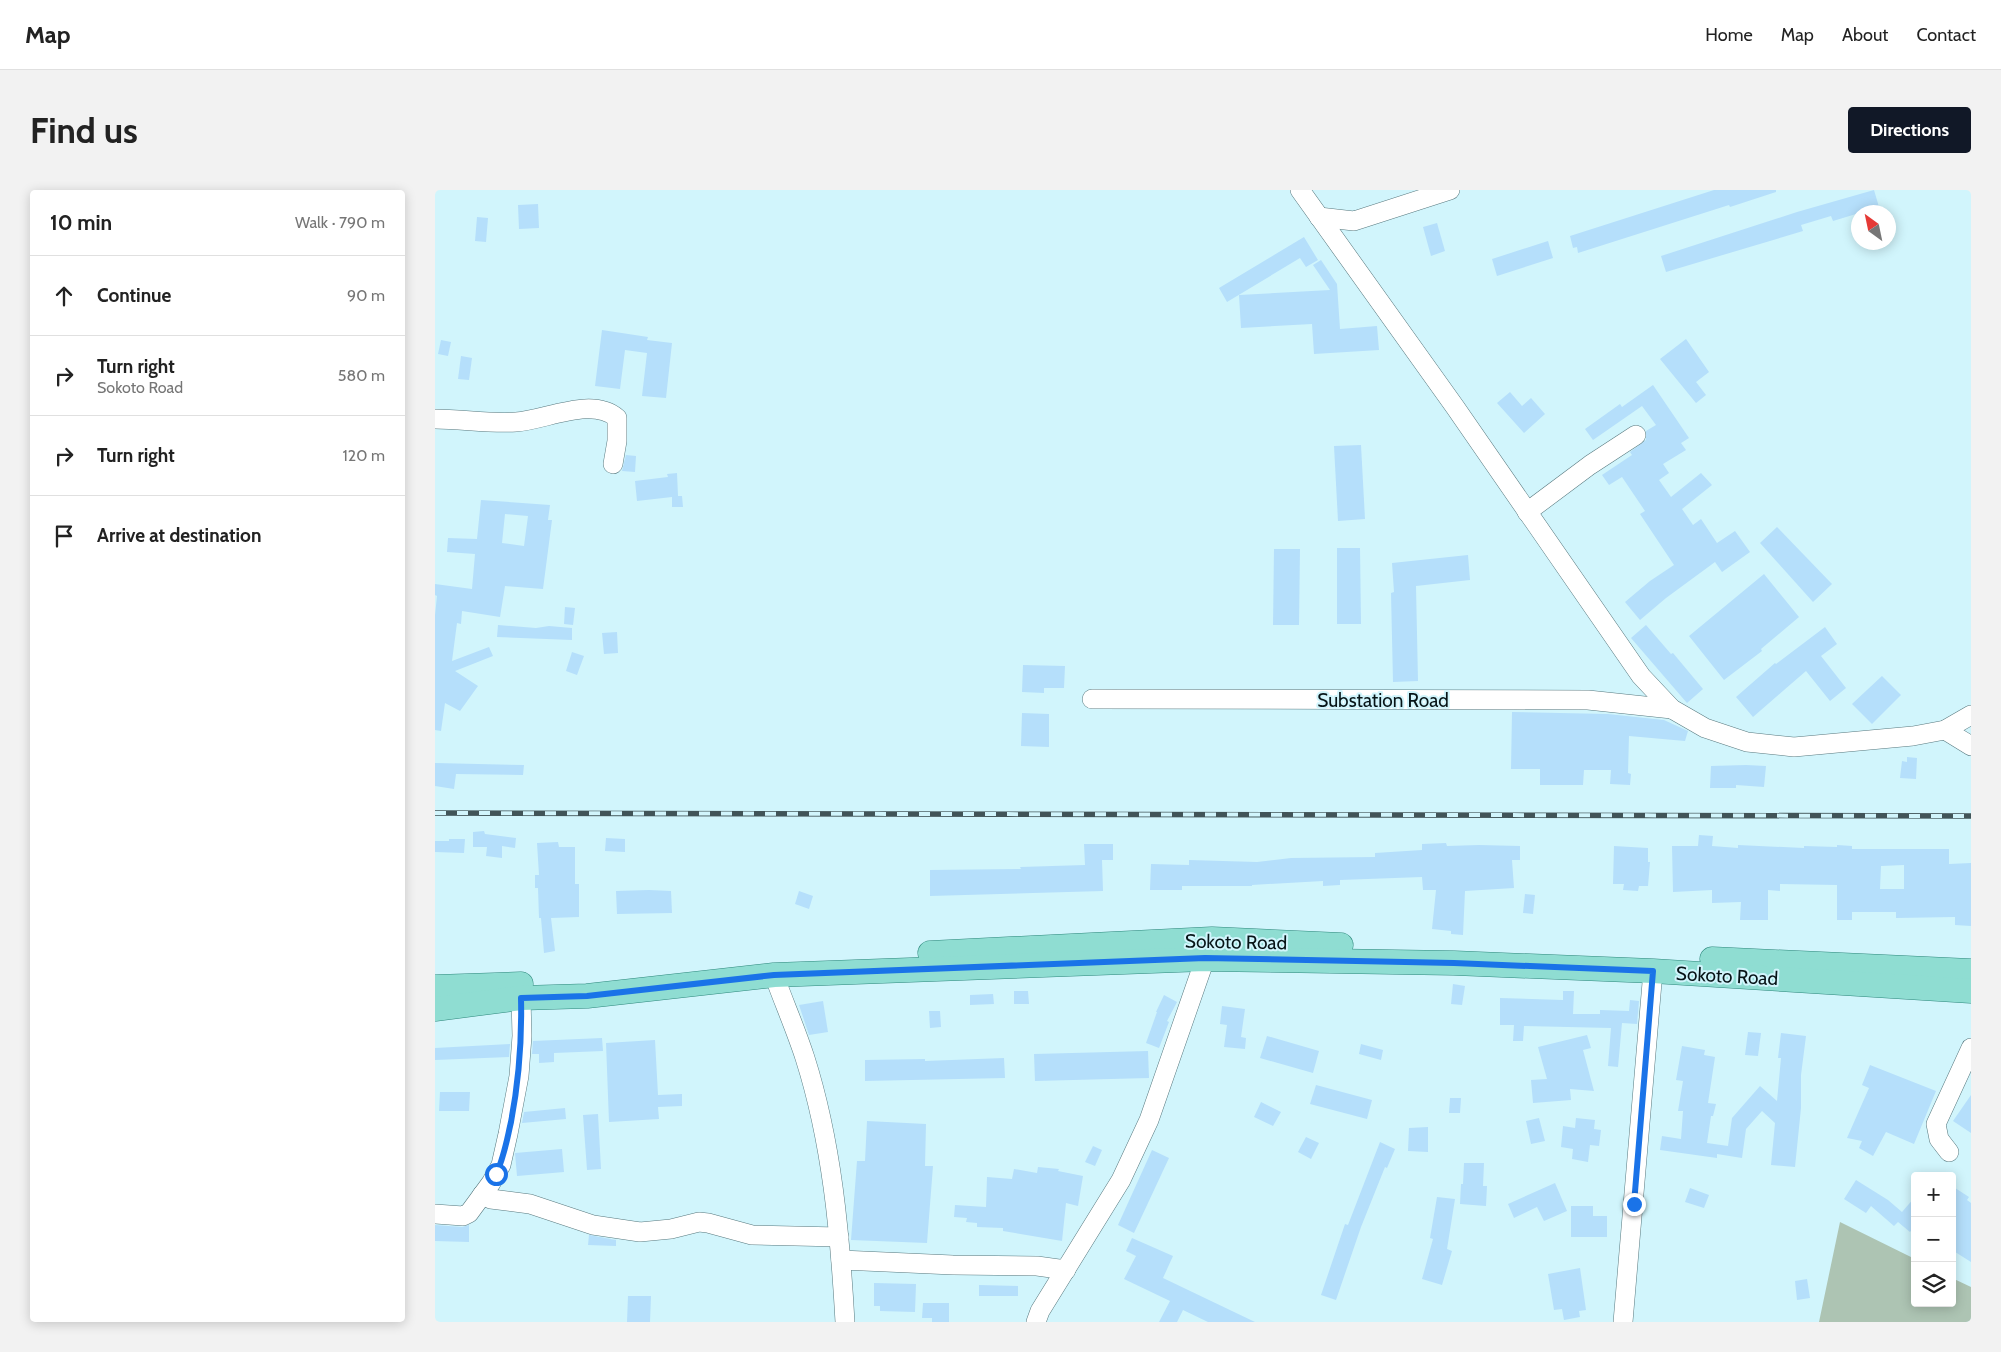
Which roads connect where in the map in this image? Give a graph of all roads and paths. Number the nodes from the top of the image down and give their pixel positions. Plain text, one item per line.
1 (1300, 190) edge
2 (1450, 190) edge
3 (1319, 217) junction
4 (1354, 221) junction
5 (1345, 254) junction
6 (435, 419) edge
7 (1636, 436) dead end
8 (613, 464) dead end
9 (1527, 512) junction
10 (1093, 699) dead end
11 (1672, 709) junction
12 (1971, 715) edge
13 (1945, 730) junction
14 (1971, 746) edge
15 (1205, 958) junction
16 (1653, 971) junction
17 (1971, 971) edge
18 (774, 975) junction
19 (1869, 975) junction
20 (435, 987) edge
21 (1971, 991) edge
22 (521, 998) junction
23 (435, 1009) edge
24 (1971, 1048) edge
25 (1949, 1152) dead end
26 (482, 1196) junction
27 (435, 1214) edge
28 (839, 1237) junction
29 (841, 1260) junction
30 (1066, 1270) junction
31 (845, 1322) edge
32 (1036, 1322) edge
33 (1623, 1322) edge

1 - 3 street
2 - 4 street
3 - 4 street
3 - 5 street
4 - 5 street
5 - 9 street
6 - 8 street
7 - 9 street
9 - 11 street
10 - 11 street, Substation Road
11 - 13 street
12 - 13 street
13 - 14 street
15 - 16 main road, Sokoto Road
15 - 18 main road, Sokoto Road
15 - 30 street
16 - 19 main road, Sokoto Road
16 - 33 street
17 - 19 main road, Sokoto Road
18 - 22 main road, Sokoto Road
18 - 28 street
19 - 20 main road, Sokoto Road
19 - 21 main road, Sokoto Road
22 - 23 main road, Sokoto Road
22 - 26 street
24 - 25 street
26 - 27 street
26 - 28 street
28 - 29 street
29 - 30 street
29 - 31 street
30 - 32 street

